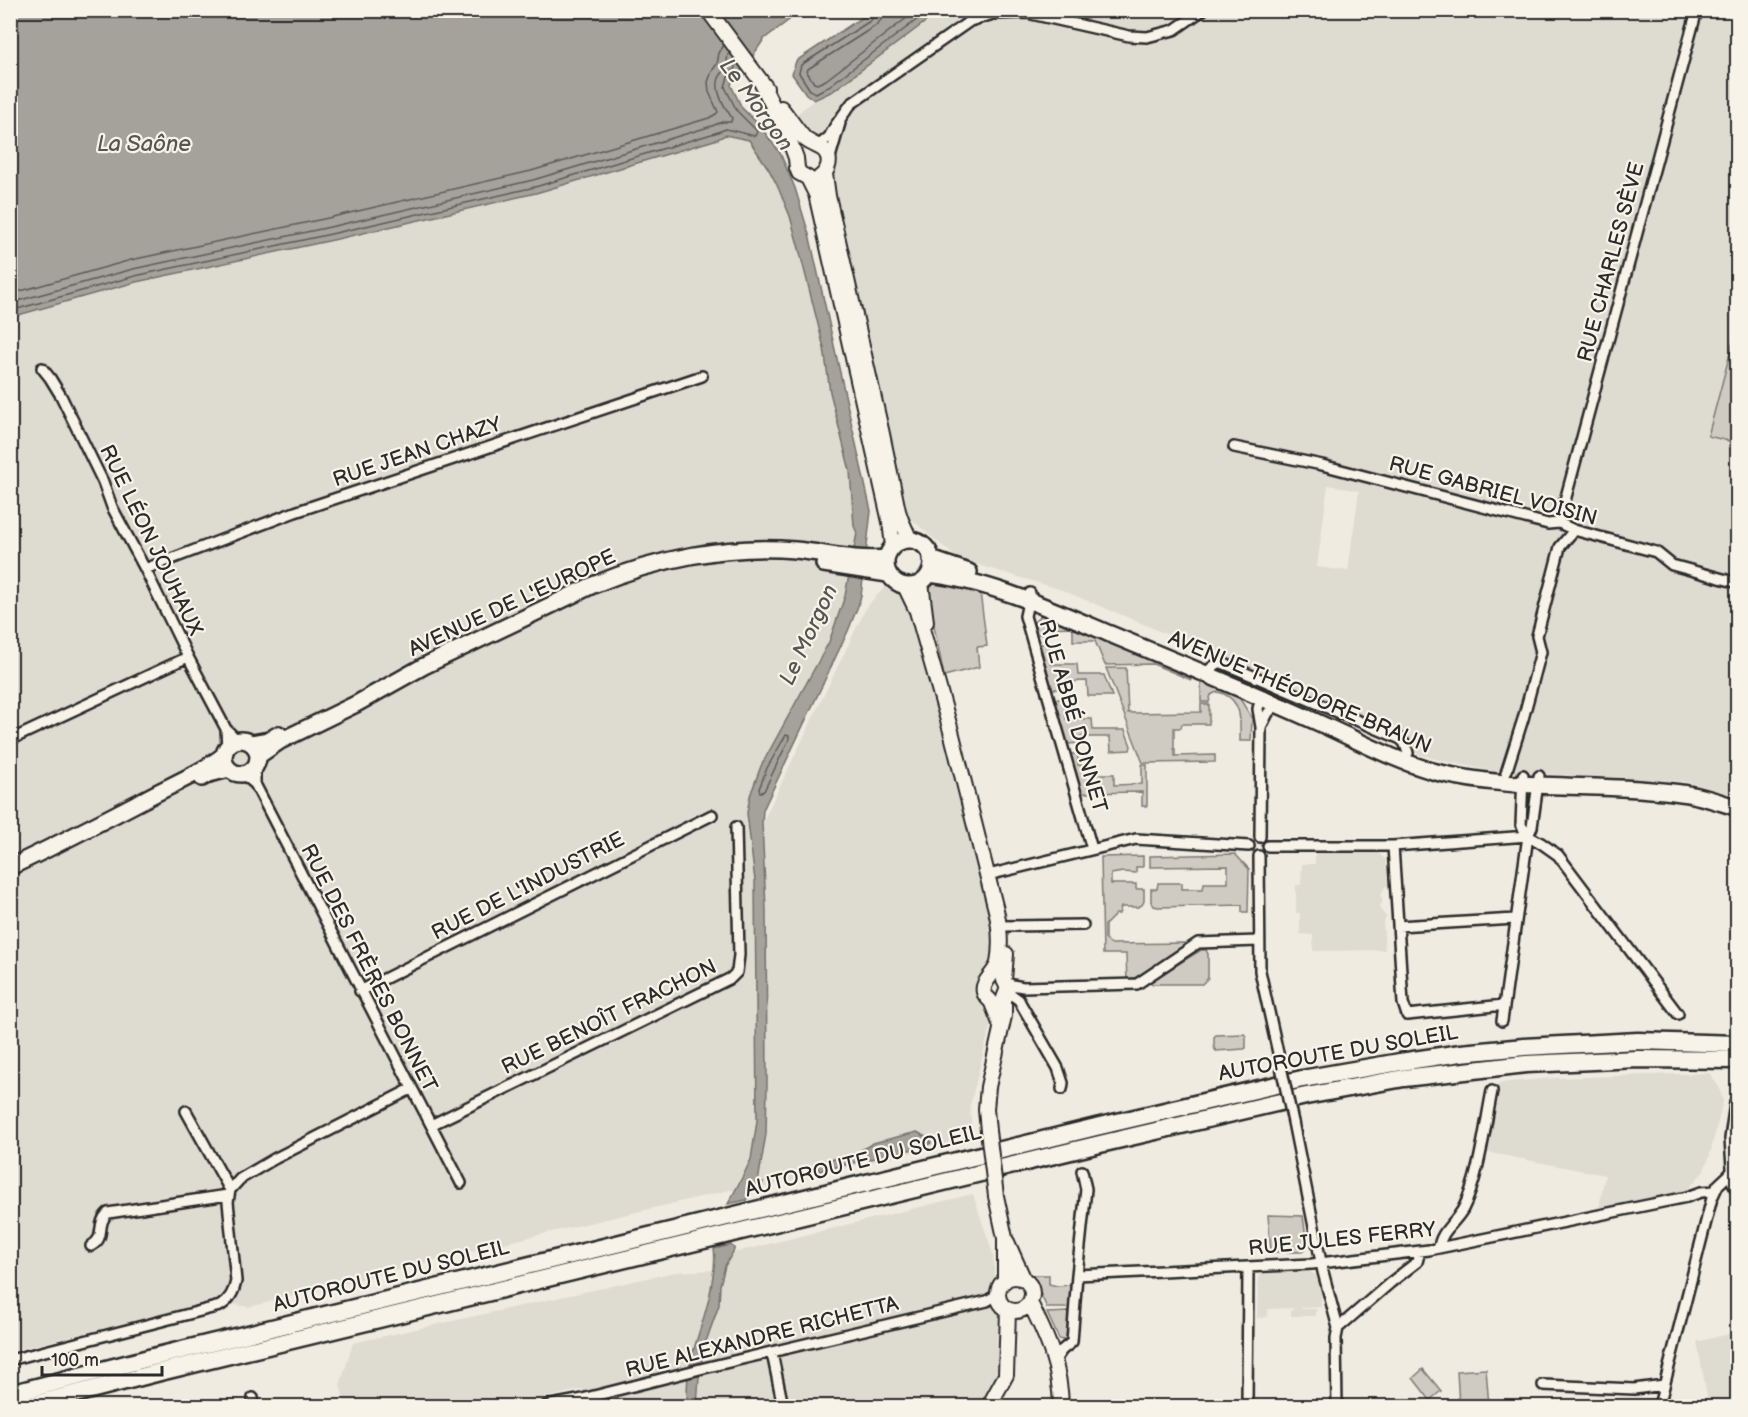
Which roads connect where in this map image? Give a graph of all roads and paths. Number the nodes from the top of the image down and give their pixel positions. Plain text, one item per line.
1 (708, 10) edge
2 (1203, 10) edge
3 (1697, 10) edge
4 (760, 80) junction
5 (841, 117) junction
6 (816, 146) junction
7 (796, 158) junction
8 (827, 167) junction
9 (808, 178) junction
10 (42, 368) dead end
11 (702, 376) dead end
12 (1233, 447) dead end
13 (1560, 523) junction
14 (1574, 530) junction
15 (910, 540) junction
16 (890, 552) junction
17 (870, 565) junction
18 (145, 569) junction
19 (927, 572) junction
20 (888, 574) junction
21 (1737, 583) edge
22 (905, 586) junction
23 (1029, 596) junction
24 (188, 657) junction
25 (936, 680) junction
26 (1265, 690) junction
27 (1277, 704) junction
28 (1261, 727) junction
29 (10, 741) edge
30 (242, 760) junction
31 (1506, 773) junction
32 (1531, 780) junction
33 (1737, 802) edge
34 (1737, 808) edge
35 (712, 815) dead end
36 (736, 827) dead end
37 (1528, 836) junction
38 (1260, 837) junction
39 (1249, 846) junction
40 (1268, 846) junction
41 (1393, 846) junction
42 (1092, 849) junction
43 (1259, 856) junction
44 (10, 867) edge
45 (988, 875) junction
46 (1515, 919) junction
47 (1083, 925) dead end
48 (999, 926) junction
49 (1398, 926) junction
50 (1259, 941) junction
51 (1001, 988) junction
52 (360, 991) junction
53 (1504, 1005) junction
54 (1678, 1014) dead end
55 (1502, 1021) dead end
56 (1737, 1043) edge
57 (1737, 1060) edge
58 (411, 1089) junction
59 (1062, 1089) dead end
60 (1491, 1090) dead end
61 (1737, 1103) edge
62 (186, 1111) dead end
63 (431, 1125) junction
64 (1735, 1167) edge
65 (1082, 1171) dead end
66 (461, 1183) dead end
67 (1737, 1187) edge
68 (229, 1193) junction
69 (1713, 1195) junction
70 (1005, 1238) junction
71 (91, 1246) dead end
72 (1444, 1247) junction
73 (1420, 1251) junction
74 (1321, 1263) junction
75 (1248, 1267) junction
76 (1077, 1275) junction
77 (1024, 1280) junction
78 (1000, 1298) junction
79 (1030, 1304) junction
80 (1338, 1328) junction
81 (1056, 1352) junction
82 (771, 1353) junction
83 (10, 1360) edge
84 (1543, 1385) dead end
85 (1664, 1385) junction
86 (10, 1394) edge
87 (578, 1403) edge
88 (28, 1407) edge
89 (546, 1407) edge
90 (783, 1407) edge
91 (990, 1407) edge
92 (1061, 1407) edge
93 (1247, 1407) edge
94 (1337, 1407) edge
95 (1659, 1407) edge

1 - 4 street
2 - 5 street
3 - 13 street, RUE CHARLES SÈVE
4 - 6 street
4 - 7 street
5 - 6 street
5 - 8 street
6 - 7 street
6 - 8 street
7 - 9 street
8 - 9 street
8 - 15 street
9 - 16 street
10 - 18 street, RUE LÉON JOUHAUX
11 - 18 street, RUE JEAN CHAZY
12 - 13 street, RUE GABRIEL VOISIN
13 - 14 street, RUE GABRIEL VOISIN
14 - 21 street, RUE GABRIEL VOISIN
14 - 31 street
15 - 16 main road
15 - 19 main road
16 - 17 main road, AVENUE DE L'EUROPE
16 - 20 main road
17 - 20 main road, AVENUE DE L'EUROPE
17 - 30 main road, AVENUE DE L'EUROPE
18 - 24 street, RUE LÉON JOUHAUX
19 - 22 main road
19 - 23 main road, AVENUE THÉODORE BRAUN
19 - 25 street
20 - 22 main road
22 - 25 street
23 - 26 main road, AVENUE THÉODORE BRAUN
23 - 26 main road, AVENUE THÉODORE BRAUN
23 - 42 street, RUE ABBÉ DONNET
24 - 29 street
24 - 30 street, RUE LÉON JOUHAUX
25 - 45 street
26 - 27 main road, AVENUE THÉODORE BRAUN
26 - 28 street
26 - 31 main road, AVENUE THÉODORE BRAUN
27 - 28 street
27 - 32 main road, AVENUE THÉODORE BRAUN
28 - 38 street
30 - 44 main road, AVENUE DE L'EUROPE
30 - 52 street, RUE DES FRÈRES BONNET
31 - 32 main road, AVENUE THÉODORE BRAUN
32 - 33 main road, AVENUE THÉODORE BRAUN
32 - 34 main road, AVENUE THÉODORE BRAUN
32 - 37 street
32 - 37 street
35 - 52 street, RUE DE L'INDUSTRIE
36 - 63 street, RUE BENOÎT FRACHON
37 - 41 street
37 - 46 street
37 - 54 street
38 - 39 street
38 - 40 street
39 - 42 street
39 - 43 street
40 - 41 street
40 - 43 street
41 - 49 street
42 - 45 street
43 - 50 street
45 - 48 street
46 - 49 street
46 - 53 street
47 - 48 street
48 - 51 street
49 - 53 street
50 - 51 street
50 - 74 street, bridge
51 - 59 street
51 - 70 street, bridge
52 - 58 street, RUE DES FRÈRES BONNET
53 - 55 street
56 - 86 highway, AUTOROUTE DU SOLEIL
57 - 88 highway, AUTOROUTE DU SOLEIL
58 - 63 street, RUE DES FRÈRES BONNET
58 - 68 street
60 - 72 street
61 - 64 main road
62 - 68 street
63 - 66 street, RUE DES FRÈRES BONNET
64 - 67 main road
64 - 69 street
65 - 76 street
67 - 69 street, RUE JULES FERRY
68 - 71 street
68 - 83 street
69 - 72 street, RUE JULES FERRY
69 - 85 street
70 - 77 street
70 - 78 street
72 - 73 street, RUE JULES FERRY
73 - 74 street, RUE JULES FERRY
73 - 80 street
74 - 75 street, RUE JULES FERRY
74 - 80 street
75 - 76 street, RUE JULES FERRY
75 - 93 street
76 - 81 street
77 - 78 street
77 - 79 street
78 - 79 street
78 - 82 street, RUE ALEXANDRE RICHETTA
78 - 91 street
79 - 81 street
80 - 94 street
81 - 92 street
82 - 87 street, RUE ALEXANDRE RICHETTA
82 - 90 street
84 - 85 street
85 - 95 street
87 - 89 street, RUE ALEXANDRE RICHETTA

